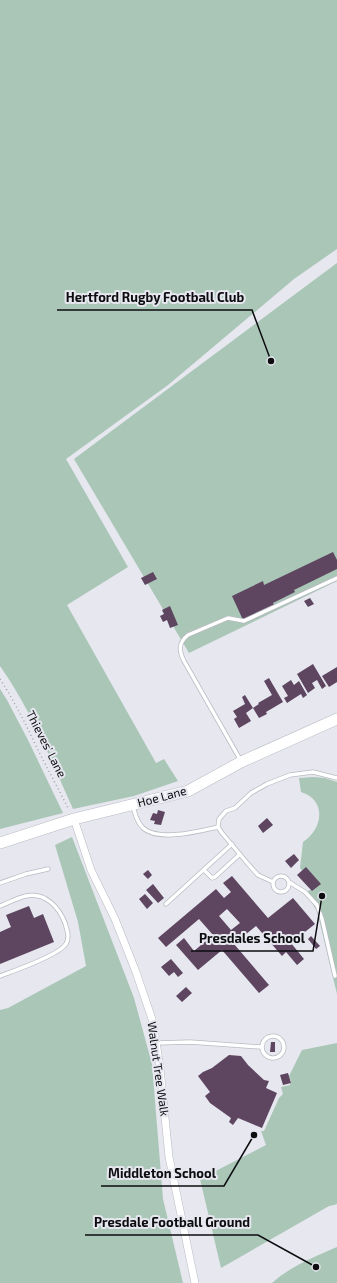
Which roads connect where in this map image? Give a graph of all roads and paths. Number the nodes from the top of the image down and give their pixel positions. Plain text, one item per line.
1 (337, 578) edge
2 (0, 679) edge
3 (337, 719) edge
4 (241, 762) junction
5 (337, 778) edge
6 (132, 805) junction
7 (74, 819) junction
8 (218, 827) junction
9 (0, 843) edge
10 (232, 844) junction
11 (240, 854) junction
12 (48, 869) dead end
13 (204, 870) junction
14 (274, 882) junction
15 (288, 882) junction
16 (0, 883) edge
17 (166, 904) dead end
18 (0, 906) edge
19 (0, 976) edge
20 (335, 976) dead end
21 (157, 1043) junction
22 (262, 1047) junction
23 (195, 1283) edge

1 - 4 lane
2 - 7 path, Thieves' Lane
3 - 4 street, Hoe Lane
4 - 6 street, Hoe Lane
5 - 8 lane
6 - 7 street, Hoe Lane
6 - 8 lane
7 - 9 street, Hoe Lane
7 - 21 street, Walnut Tree Walk
8 - 10 lane
10 - 11 lane
10 - 13 lane
11 - 13 lane
11 - 14 lane
12 - 16 lane
13 - 17 lane
14 - 15 lane
14 - 15 lane
15 - 20 lane
18 - 19 lane
21 - 22 lane
21 - 23 street, Walnut Tree Walk
22 - 22 lane

